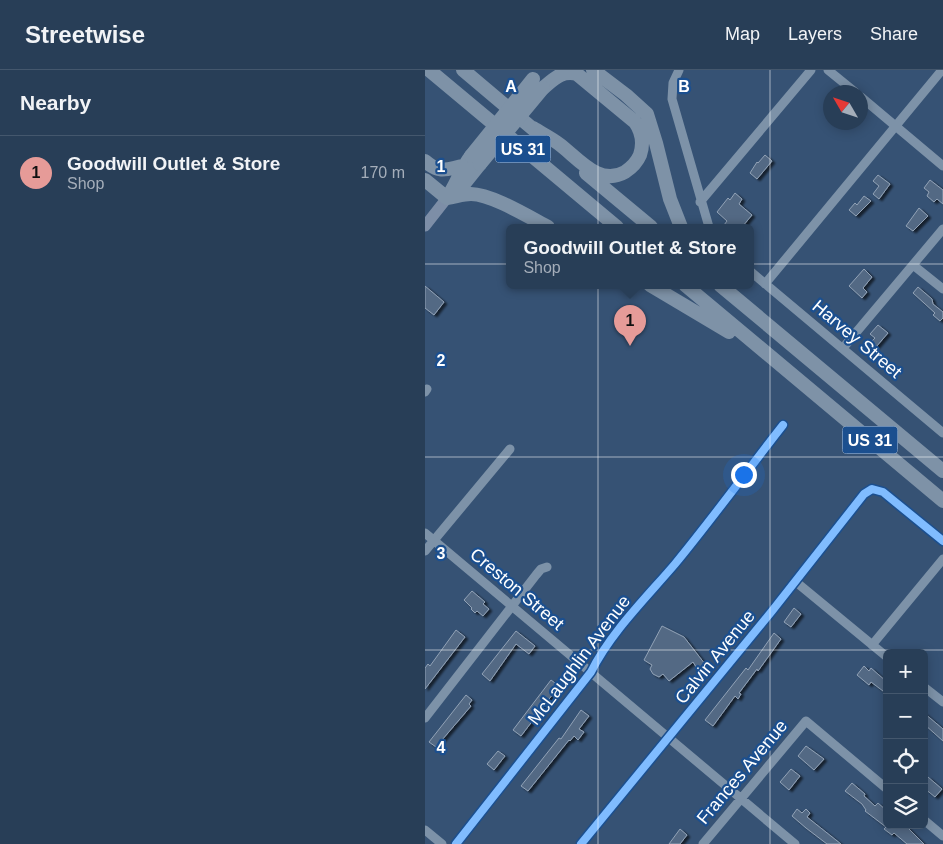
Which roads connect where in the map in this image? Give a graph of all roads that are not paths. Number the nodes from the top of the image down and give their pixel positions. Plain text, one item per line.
1 (429, 70) edge
2 (463, 70) edge
3 (556, 70) edge
4 (593, 70) edge
5 (679, 70) edge
6 (811, 70) edge
7 (828, 70) edge
8 (942, 70) edge
9 (425, 74) edge
10 (539, 79) edge
11 (846, 85) edge
12 (868, 103) edge
13 (479, 112) junction
14 (896, 126) junction
15 (533, 128) junction
16 (425, 161) edge
17 (471, 162) junction
18 (943, 166) edge
19 (425, 180) edge
20 (451, 193) junction
21 (700, 202) junction
22 (541, 224) edge
23 (613, 224) edge
24 (647, 224) edge
25 (680, 224) edge
26 (708, 224) edge
27 (425, 226) edge
28 (943, 229) edge
29 (913, 265) junction
30 (754, 274) edge
31 (765, 284) junction
32 (658, 289) edge
33 (690, 289) edge
34 (725, 289) edge
35 (736, 289) edge
36 (943, 289) edge
37 (843, 348) junction
38 (813, 362) junction
39 (798, 380) junction
40 (783, 425) dead end
41 (943, 432) edge
42 (510, 449) dead end
43 (943, 471) edge
44 (943, 501) edge
45 (425, 533) edge
46 (434, 540) junction
47 (943, 541) edge
48 (425, 552) edge
49 (943, 559) edge
50 (547, 567) dead end
51 (796, 582) junction
52 (513, 606) junction
53 (872, 645) junction
54 (883, 654) edge
55 (591, 672) junction
56 (928, 690) edge
57 (943, 702) edge
58 (425, 718) edge
59 (668, 738) junction
60 (883, 786) edge
61 (740, 799) junction
62 (928, 823) edge
63 (425, 830) edge
64 (943, 836) edge
65 (442, 844) edge
66 (456, 844) edge
67 (581, 844) edge
68 (703, 844) edge
69 (795, 844) edge

1 - 13 highway, US 31
2 - 15 highway, US 31
3 - 10 highway
4 - 25 highway
5 - 21 street
6 - 21 street
7 - 11 street
8 - 14 street
9 - 13 highway
10 - 15 highway
10 - 17 highway, bridge
12 - 14 street
13 - 23 highway, US 31
14 - 18 street
14 - 31 street
15 - 24 highway, US 31
16 - 17 highway
17 - 20 highway
19 - 20 highway
20 - 22 highway
20 - 27 main road
21 - 26 street
28 - 29 street
29 - 36 street
29 - 37 street
30 - 31 street, Harvey Street
31 - 37 street, Harvey Street
32 - 39 highway
33 - 39 highway, US 31
34 - 38 highway, US 31
35 - 38 highway
37 - 41 street, Harvey Street
38 - 43 highway, US 31
39 - 44 highway, US 31
40 - 55 street, McLaughlin Avenue
42 - 46 street
45 - 46 street, Creston Street
46 - 48 street
46 - 52 street, Creston Street
47 - 51 street, Calvin Avenue
49 - 53 street
50 - 52 street
51 - 53 street
51 - 59 street, Calvin Avenue
52 - 55 street, Creston Street
52 - 58 street
53 - 54 street
55 - 59 street, Creston Street
55 - 66 street, McLaughlin Avenue
56 - 57 street
59 - 61 street, Creston Street
59 - 67 street, Calvin Avenue
60 - 61 street, Frances Avenue
61 - 68 street, Frances Avenue
61 - 69 street, Creston Street
62 - 64 street
63 - 65 street

